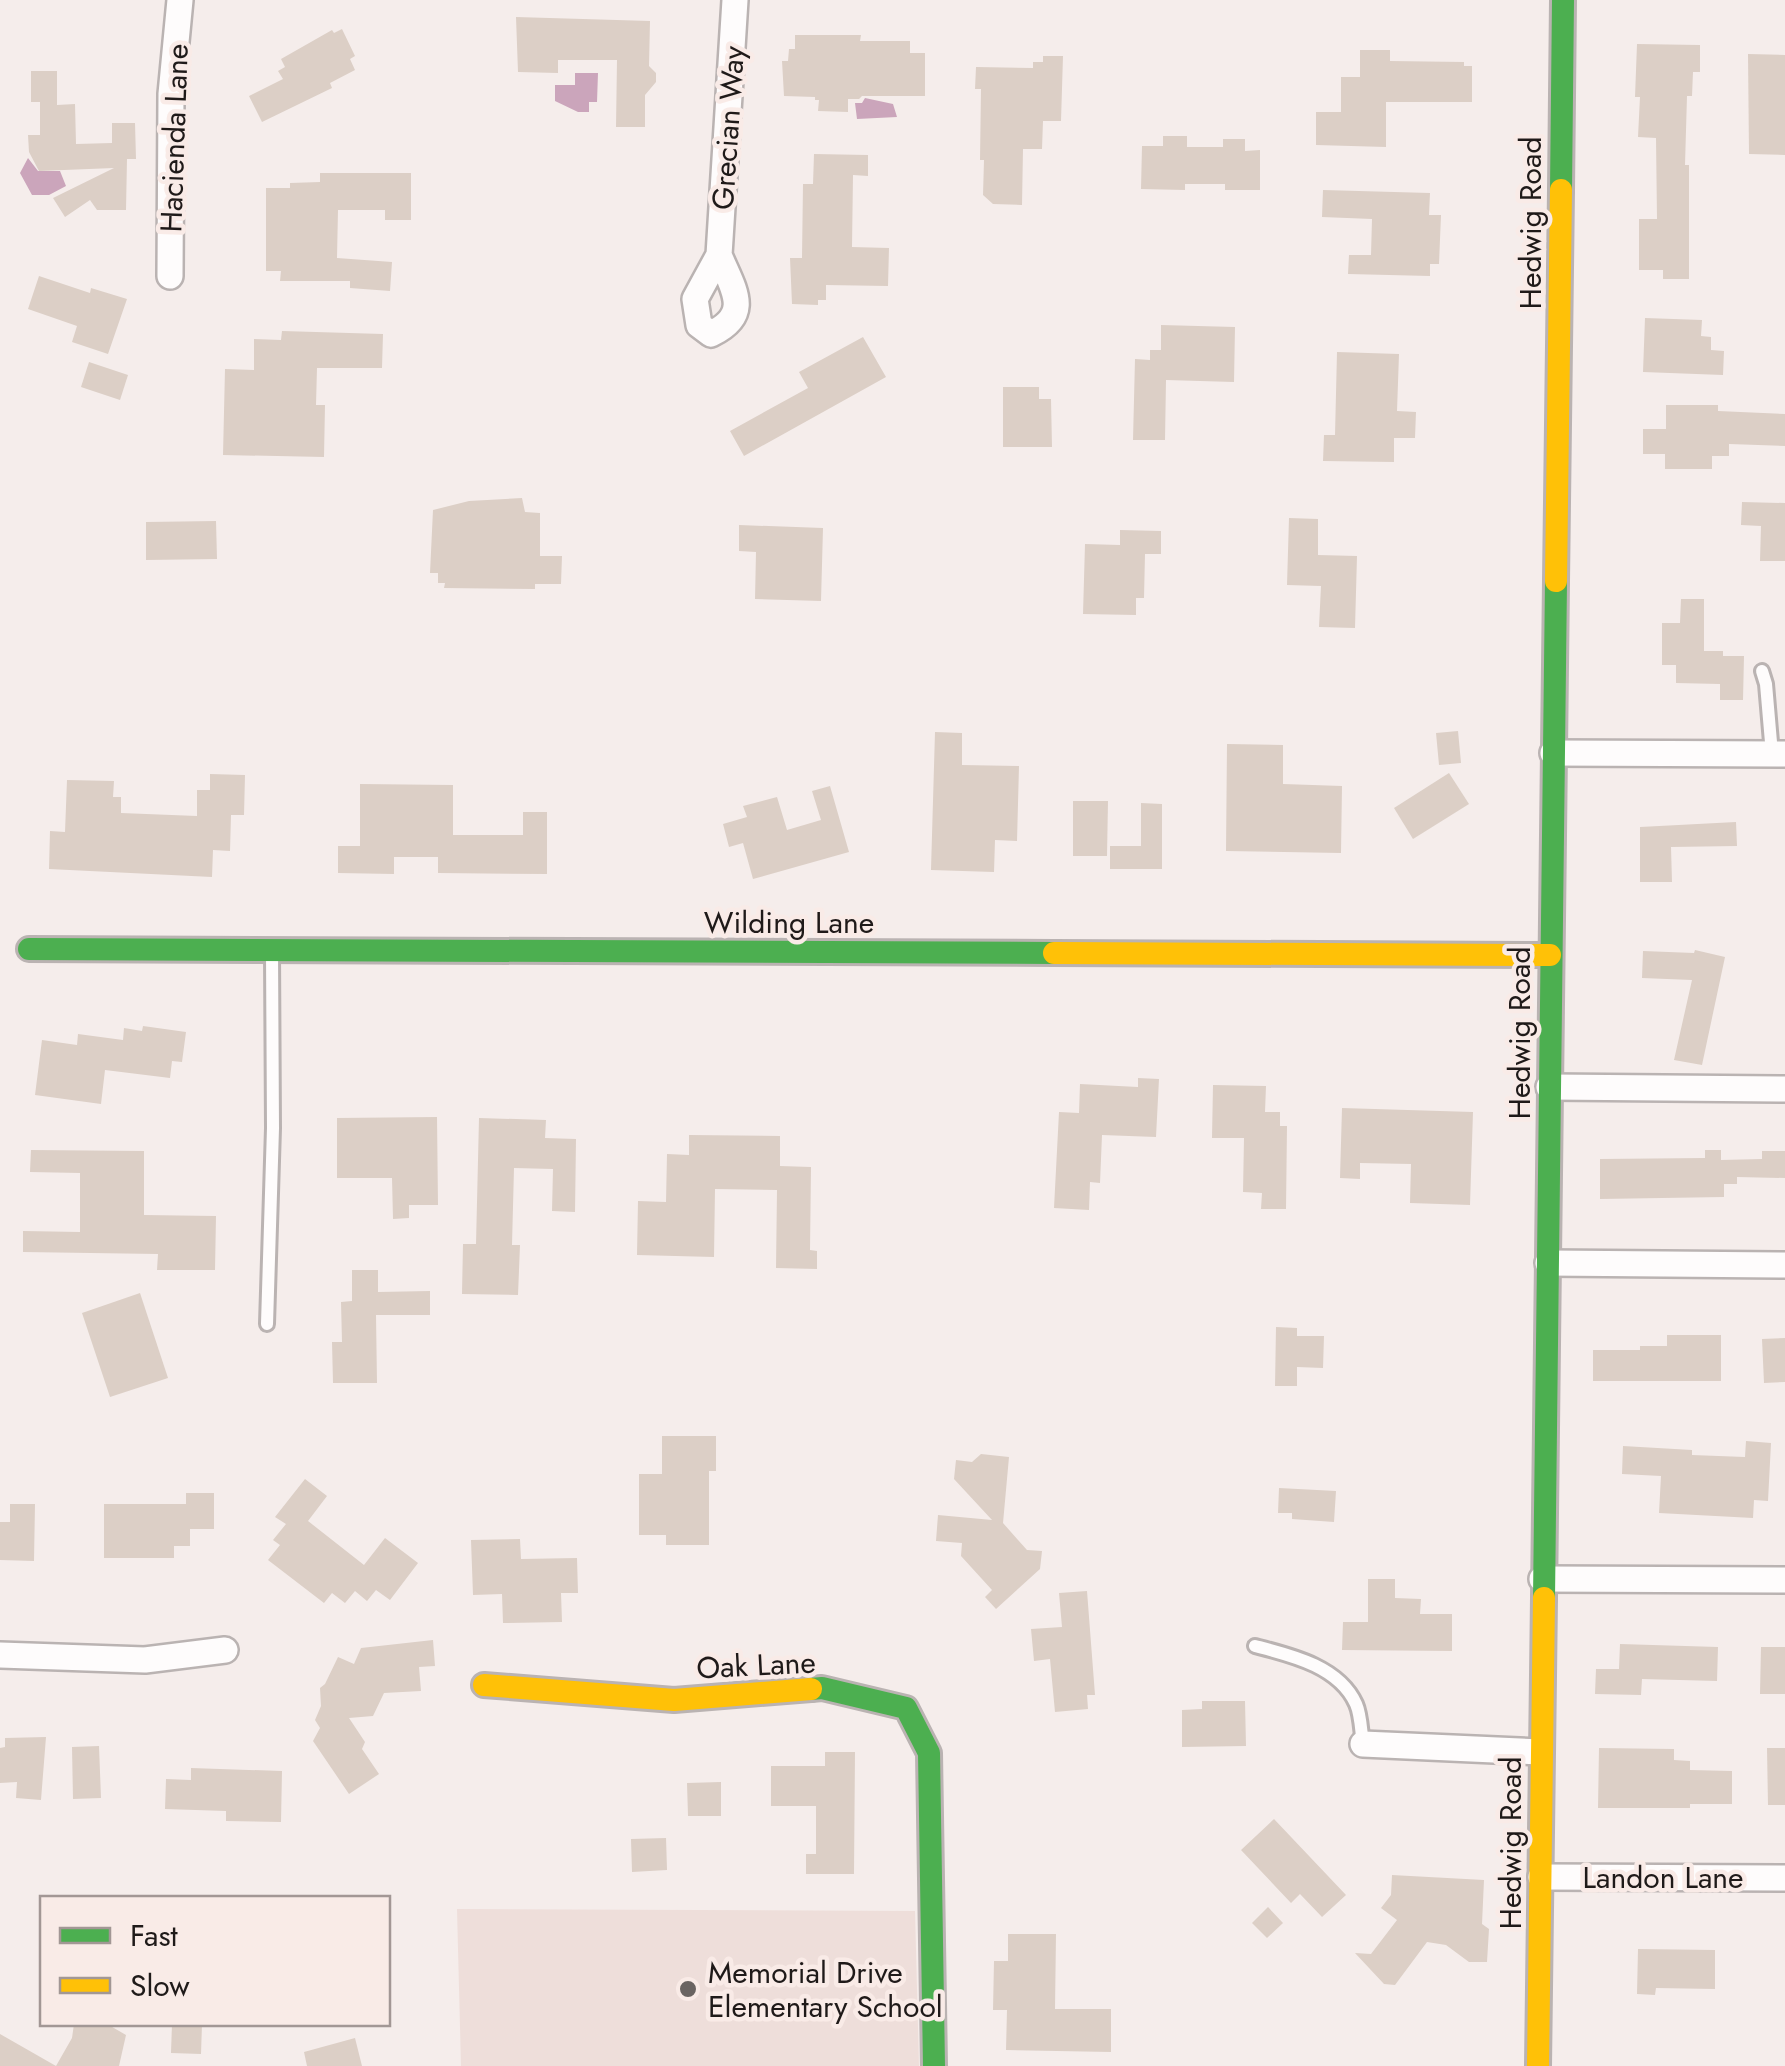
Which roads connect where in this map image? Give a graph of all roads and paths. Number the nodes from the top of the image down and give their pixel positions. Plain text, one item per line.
1 (180, 0) edge
2 (736, 0) edge
3 (1563, 0) edge
4 (719, 255) dead end
5 (170, 276) dead end
6 (1762, 671) dead end
7 (1553, 753) junction
8 (1779, 754) edge
9 (29, 949) dead end
10 (272, 951) junction
11 (1550, 954) junction
12 (1549, 1087) junction
13 (1785, 1089) edge
14 (1548, 1264) junction
15 (1785, 1264) edge
16 (267, 1324) dead end
17 (1542, 1579) junction
18 (1785, 1580) edge
19 (1254, 1646) dead end
20 (225, 1650) dead end
21 (0, 1655) edge
22 (484, 1684) dead end
23 (1362, 1744) joint
24 (1540, 1752) junction
25 (1540, 1877) junction
26 (1785, 1878) edge
27 (934, 2066) edge
28 (1538, 2066) edge

1 - 5 street, Hacienda Lane
2 - 4 street, Grecian Way
3 - 7 street, Hedwig Road
6 - 8 lane
7 - 8 street
7 - 11 street, Hedwig Road
9 - 10 street, Wilding Lane
10 - 11 street, Wilding Lane
10 - 16 lane
11 - 12 street, Hedwig Road
12 - 13 street
12 - 14 street, Hedwig Road
14 - 15 street
14 - 17 street, Hedwig Road
17 - 18 street
17 - 24 street, Hedwig Road
19 - 23 lane
20 - 21 street
22 - 27 street, Oak Lane
23 - 24 street
24 - 25 street, Hedwig Road
25 - 26 street, Landon Lane
25 - 28 street, Hedwig Road

